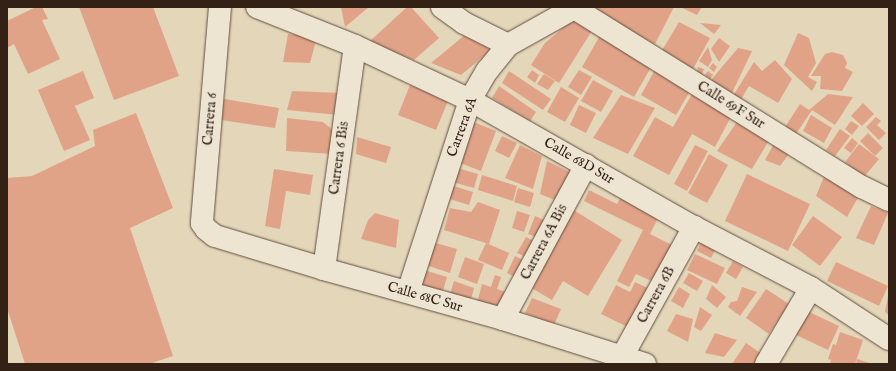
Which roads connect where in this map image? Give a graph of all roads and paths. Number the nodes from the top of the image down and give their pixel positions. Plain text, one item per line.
1 (220, 7) edge
2 (257, 7) edge
3 (442, 7) edge
4 (575, 8) edge
5 (508, 45) junction
6 (355, 46) junction
7 (470, 100) junction
8 (586, 165) junction
9 (889, 200) edge
10 (694, 227) junction
11 (206, 229) joint
12 (324, 269) junction
13 (811, 288) junction
14 (408, 292) junction
15 (503, 318) junction
16 (889, 339) edge
17 (619, 360) edge
18 (645, 364) edge
19 (766, 364) edge

1 - 11 street, Carrera 6
2 - 6 street, Calle 68D Sur
3 - 5 street
4 - 5 street, Carrera 6A
4 - 9 street, Calle 69F Sur
5 - 7 street, Carrera 6A
6 - 7 street, Calle 68D Sur
6 - 12 street, Carrera 6 Bis
7 - 8 street, Calle 68D Sur
7 - 14 street, Carrera 6A
8 - 10 street, Calle 68D Sur
8 - 15 street, Carrera 6A Bis
10 - 13 street, Calle 68D Sur
10 - 17 street, Carrera 6B
11 - 12 street, Calle 68C Sur
12 - 14 street, Calle 68C Sur
13 - 16 street, Calle 68D Sur
13 - 19 street
14 - 15 street, Calle 68C Sur
15 - 17 street, Calle 68C Sur
17 - 18 street, Calle 68C Sur

